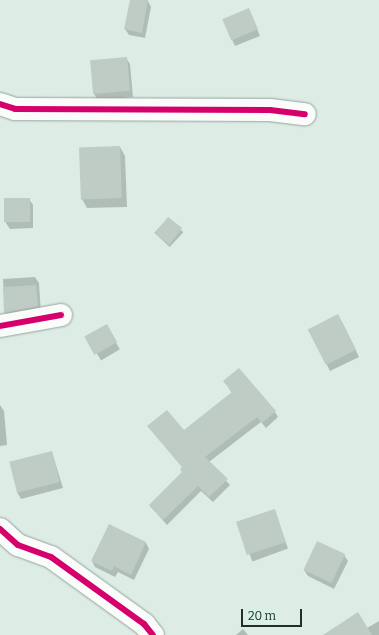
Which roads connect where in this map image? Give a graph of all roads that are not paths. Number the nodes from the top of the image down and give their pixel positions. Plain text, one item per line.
1 (0, 104) edge
2 (305, 114) dead end
3 (61, 316) dead end
4 (0, 326) edge
5 (0, 528) edge
6 (153, 635) edge

1 - 2 street
3 - 4 street
5 - 6 street

